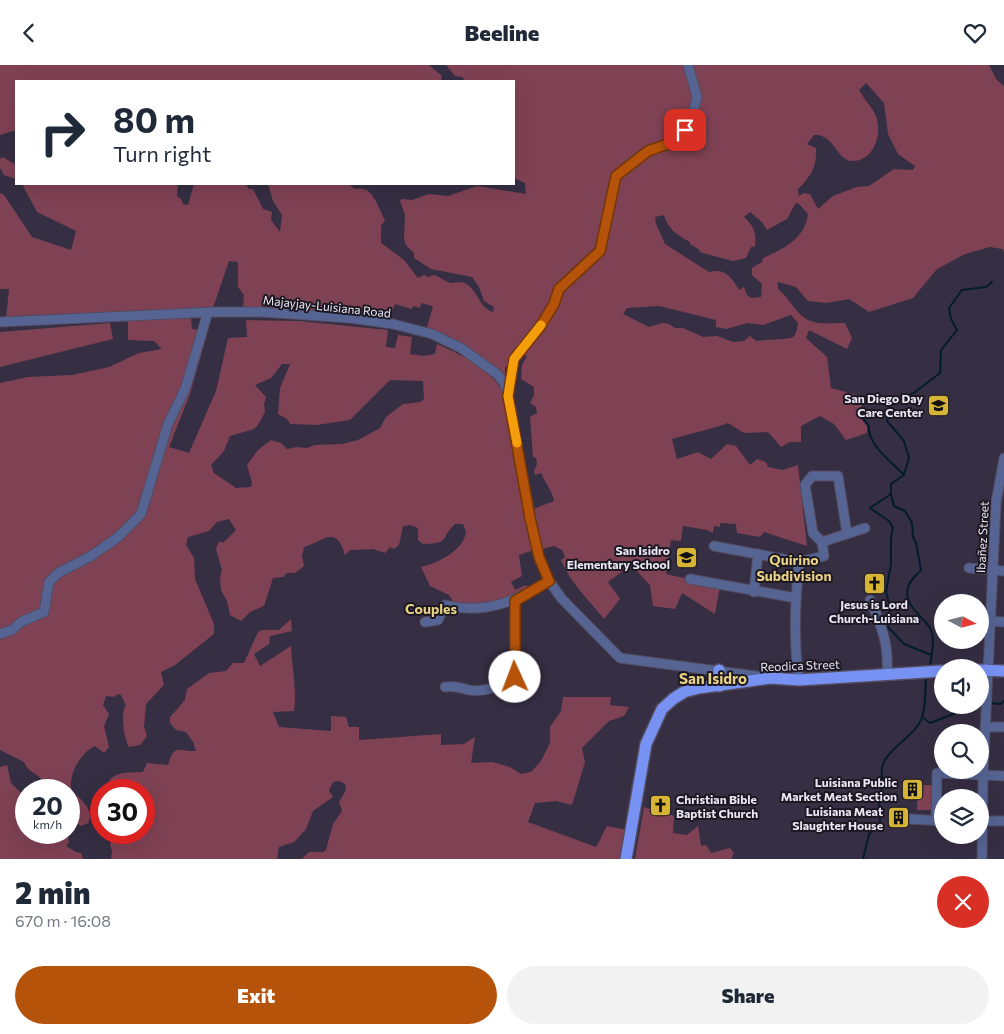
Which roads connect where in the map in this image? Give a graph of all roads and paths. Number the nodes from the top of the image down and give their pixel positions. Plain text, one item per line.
1 (688, 65) edge
2 (208, 312) junction
3 (0, 322) edge
4 (508, 396) junction
5 (1004, 458) edge
6 (865, 528) dead end
7 (847, 534) junction
8 (822, 542) junction
9 (714, 546) dead end
10 (758, 555) junction
11 (799, 562) junction
12 (969, 568) dead end
13 (992, 570) junction
14 (1004, 571) edge
15 (690, 579) dead end
16 (549, 581) junction
17 (754, 592) junction
18 (796, 598) junction
19 (870, 600) dead end
20 (515, 601) junction
21 (990, 621) junction
22 (424, 622) dead end
23 (1004, 622) edge
24 (0, 634) edge
25 (985, 659) edge
26 (720, 670) junction
27 (989, 670) edge
28 (934, 671) edge
29 (1004, 671) edge
30 (887, 674) junction
31 (771, 678) junction
32 (799, 680) junction
33 (719, 686) junction
34 (445, 687) dead end
35 (989, 727) edge
36 (1004, 727) edge
37 (989, 776) edge
38 (1004, 777) edge
39 (910, 819) dead end
40 (934, 821) edge
41 (989, 821) edge
42 (1004, 821) edge
43 (982, 844) edge
44 (626, 859) edge
45 (982, 859) edge

1 - 4 street
2 - 3 street, Majayjay-Luisiana Road
2 - 4 street, Majayjay-Luisiana Road
2 - 24 street
4 - 16 street, Majayjay-Luisiana Road
5 - 13 street, Ibañez Street
6 - 7 street
7 - 8 street
7 - 8 street
8 - 11 street
9 - 10 street
10 - 11 street
10 - 17 street
11 - 18 street
12 - 13 street
13 - 14 street
13 - 21 street, Ibañez Street
15 - 17 street
16 - 20 street
16 - 26 street, Majayjay-Luisiana Road
17 - 18 street
18 - 32 street
19 - 30 street
20 - 22 street
20 - 34 street
21 - 23 street
21 - 25 street, Ibañez Street
26 - 31 street, Majayjay-Luisiana Road
26 - 33 main road
27 - 29 main road
28 - 30 main road, Reodica Street
30 - 32 main road, Reodica Street
31 - 32 main road, Reodica Street
31 - 33 main road, Reodica Street
33 - 44 main road, Reodica Street
35 - 36 street
37 - 38 street
39 - 40 street
41 - 42 street
43 - 45 street, Ibañez Street

